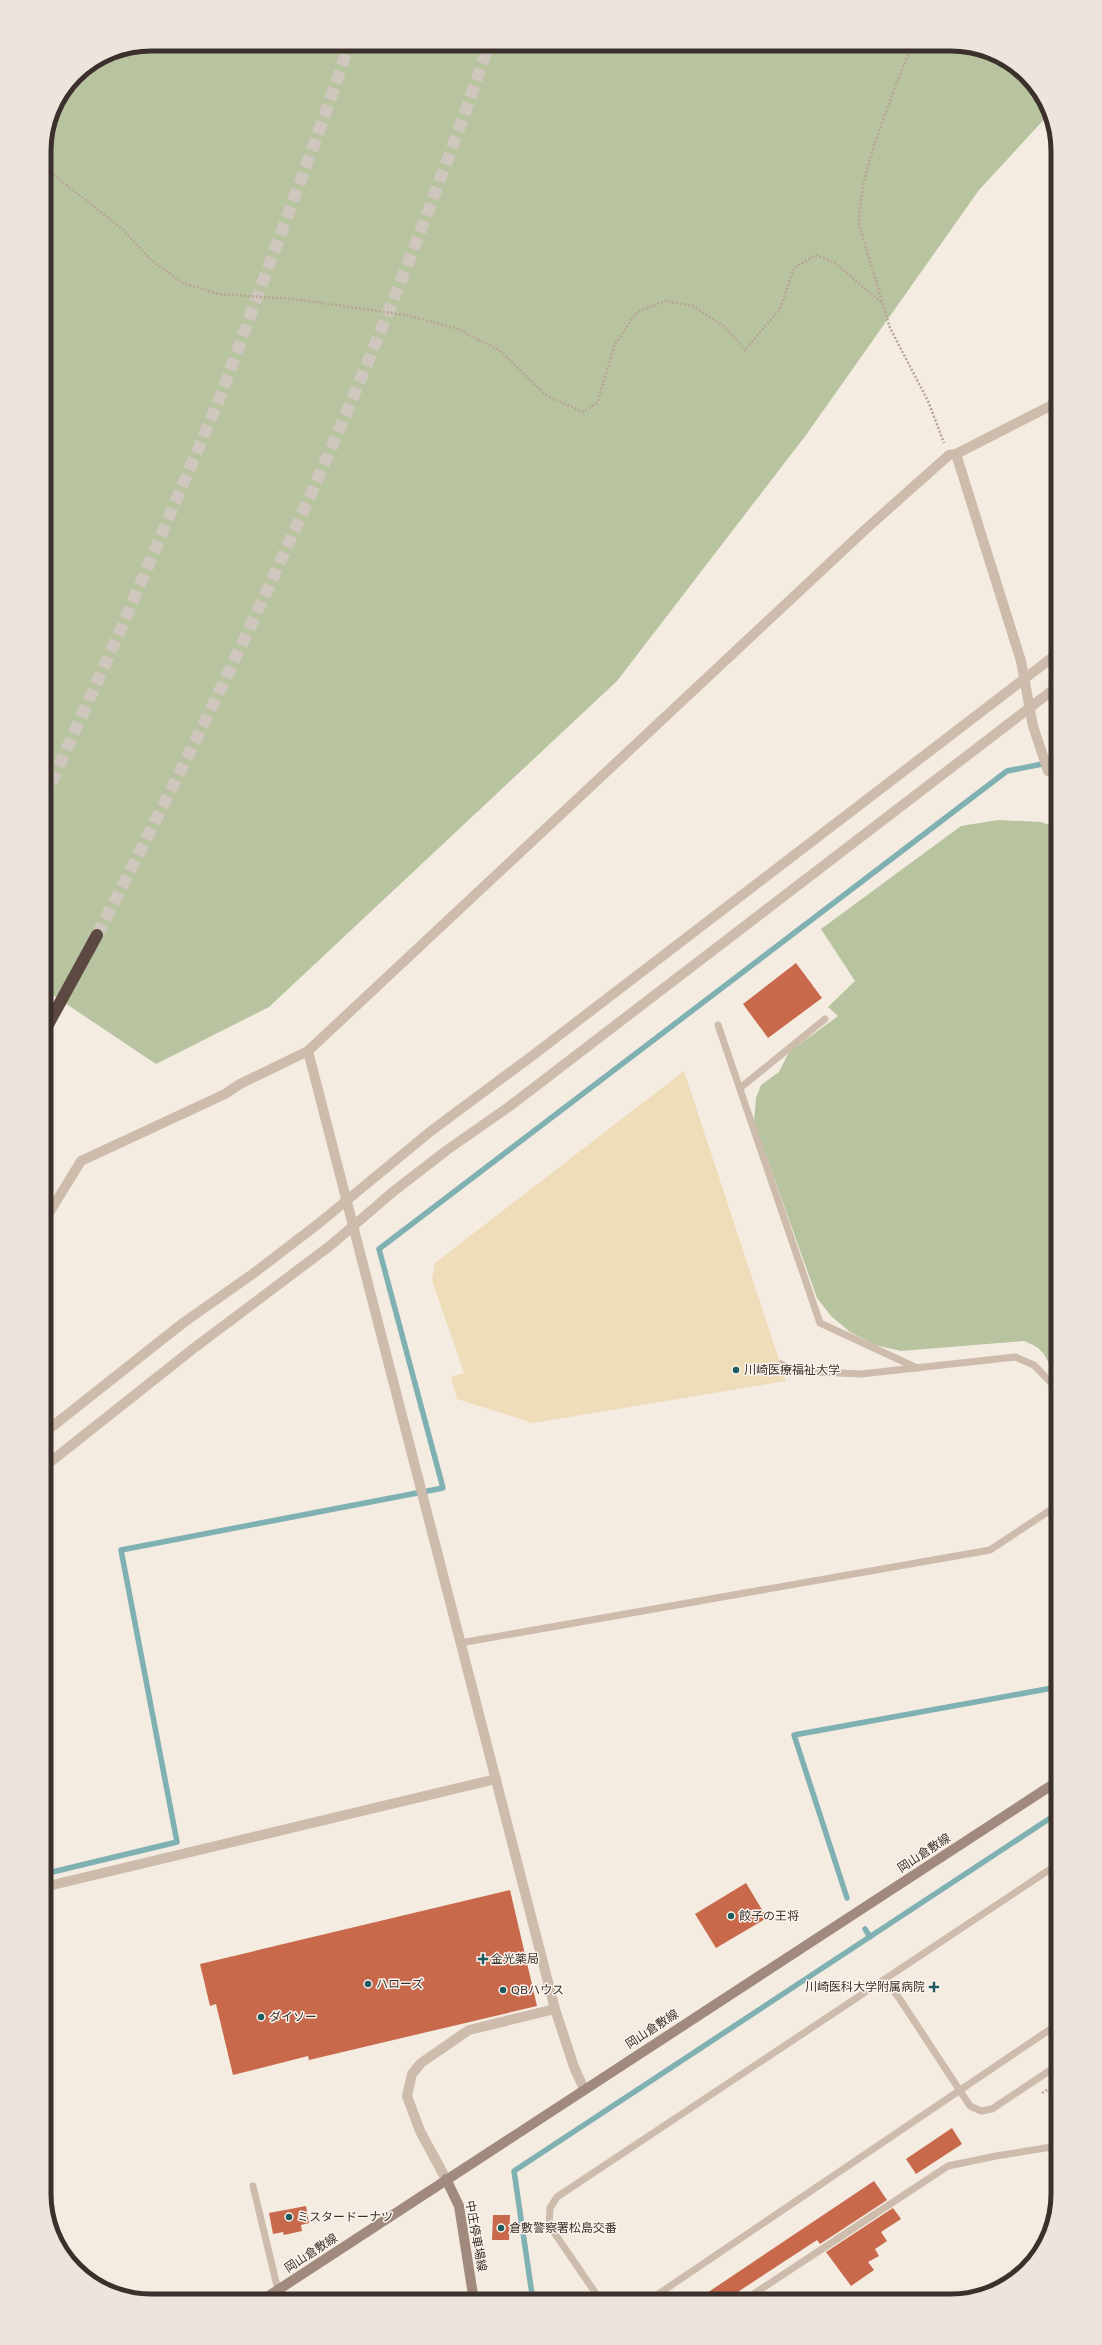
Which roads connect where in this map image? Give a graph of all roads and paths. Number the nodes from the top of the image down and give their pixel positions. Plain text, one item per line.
1 (910, 51) edge
2 (51, 173) edge
3 (882, 303) junction
4 (1051, 406) edge
5 (952, 455) junction
6 (1051, 659) edge
7 (1025, 679) junction
8 (1051, 691) edge
9 (1029, 708) junction
10 (1051, 771) edge
11 (97, 935) tunnel mouth
12 (51, 1019) edge
13 (825, 1019) dead end
14 (718, 1025) dead end
15 (308, 1051) junction
16 (740, 1088) junction
17 (347, 1200) junction
18 (51, 1210) edge
19 (353, 1226) junction
20 (781, 1364) dead end
21 (917, 1368) junction
22 (1051, 1381) edge
23 (51, 1427) edge
24 (51, 1462) edge
25 (1051, 1510) edge
26 (460, 1643) junction
27 (496, 1779) junction
28 (1051, 1786) edge
29 (1051, 1869) edge
30 (51, 1885) edge
31 (886, 1980) junction
32 (555, 2009) junction
33 (1051, 2029) edge
34 (1051, 2070) edge
35 (584, 2089) junction
36 (1051, 2147) edge
37 (446, 2179) junction
38 (253, 2186) dead end
39 (278, 2290) junction
40 (272, 2294) edge
41 (473, 2294) edge
42 (596, 2294) edge
43 (657, 2294) edge
44 (754, 2294) edge

1 - 3 path
2 - 3 path
3 - 5 path
4 - 5 street
5 - 7 street
5 - 15 street
6 - 7 street
7 - 9 street
7 - 17 street
8 - 9 street
9 - 10 street
9 - 19 street
11 - 12 highway
13 - 16 lane
14 - 16 lane
15 - 17 street
15 - 18 street
16 - 21 lane
17 - 19 street
17 - 23 street
19 - 24 street
19 - 26 street
20 - 21 lane
21 - 22 lane
25 - 26 lane
26 - 27 street
27 - 30 street
27 - 32 street
28 - 35 main road, 岡山倉敷線
29 - 31 lane
31 - 34 lane, bridge
31 - 42 lane
32 - 35 street
32 - 37 street
33 - 43 lane
35 - 37 main road, 岡山倉敷線
36 - 44 lane
37 - 39 main road, 岡山倉敷線
37 - 41 main road, 中庄停車場線
38 - 39 lane
39 - 40 main road, 岡山倉敷線

